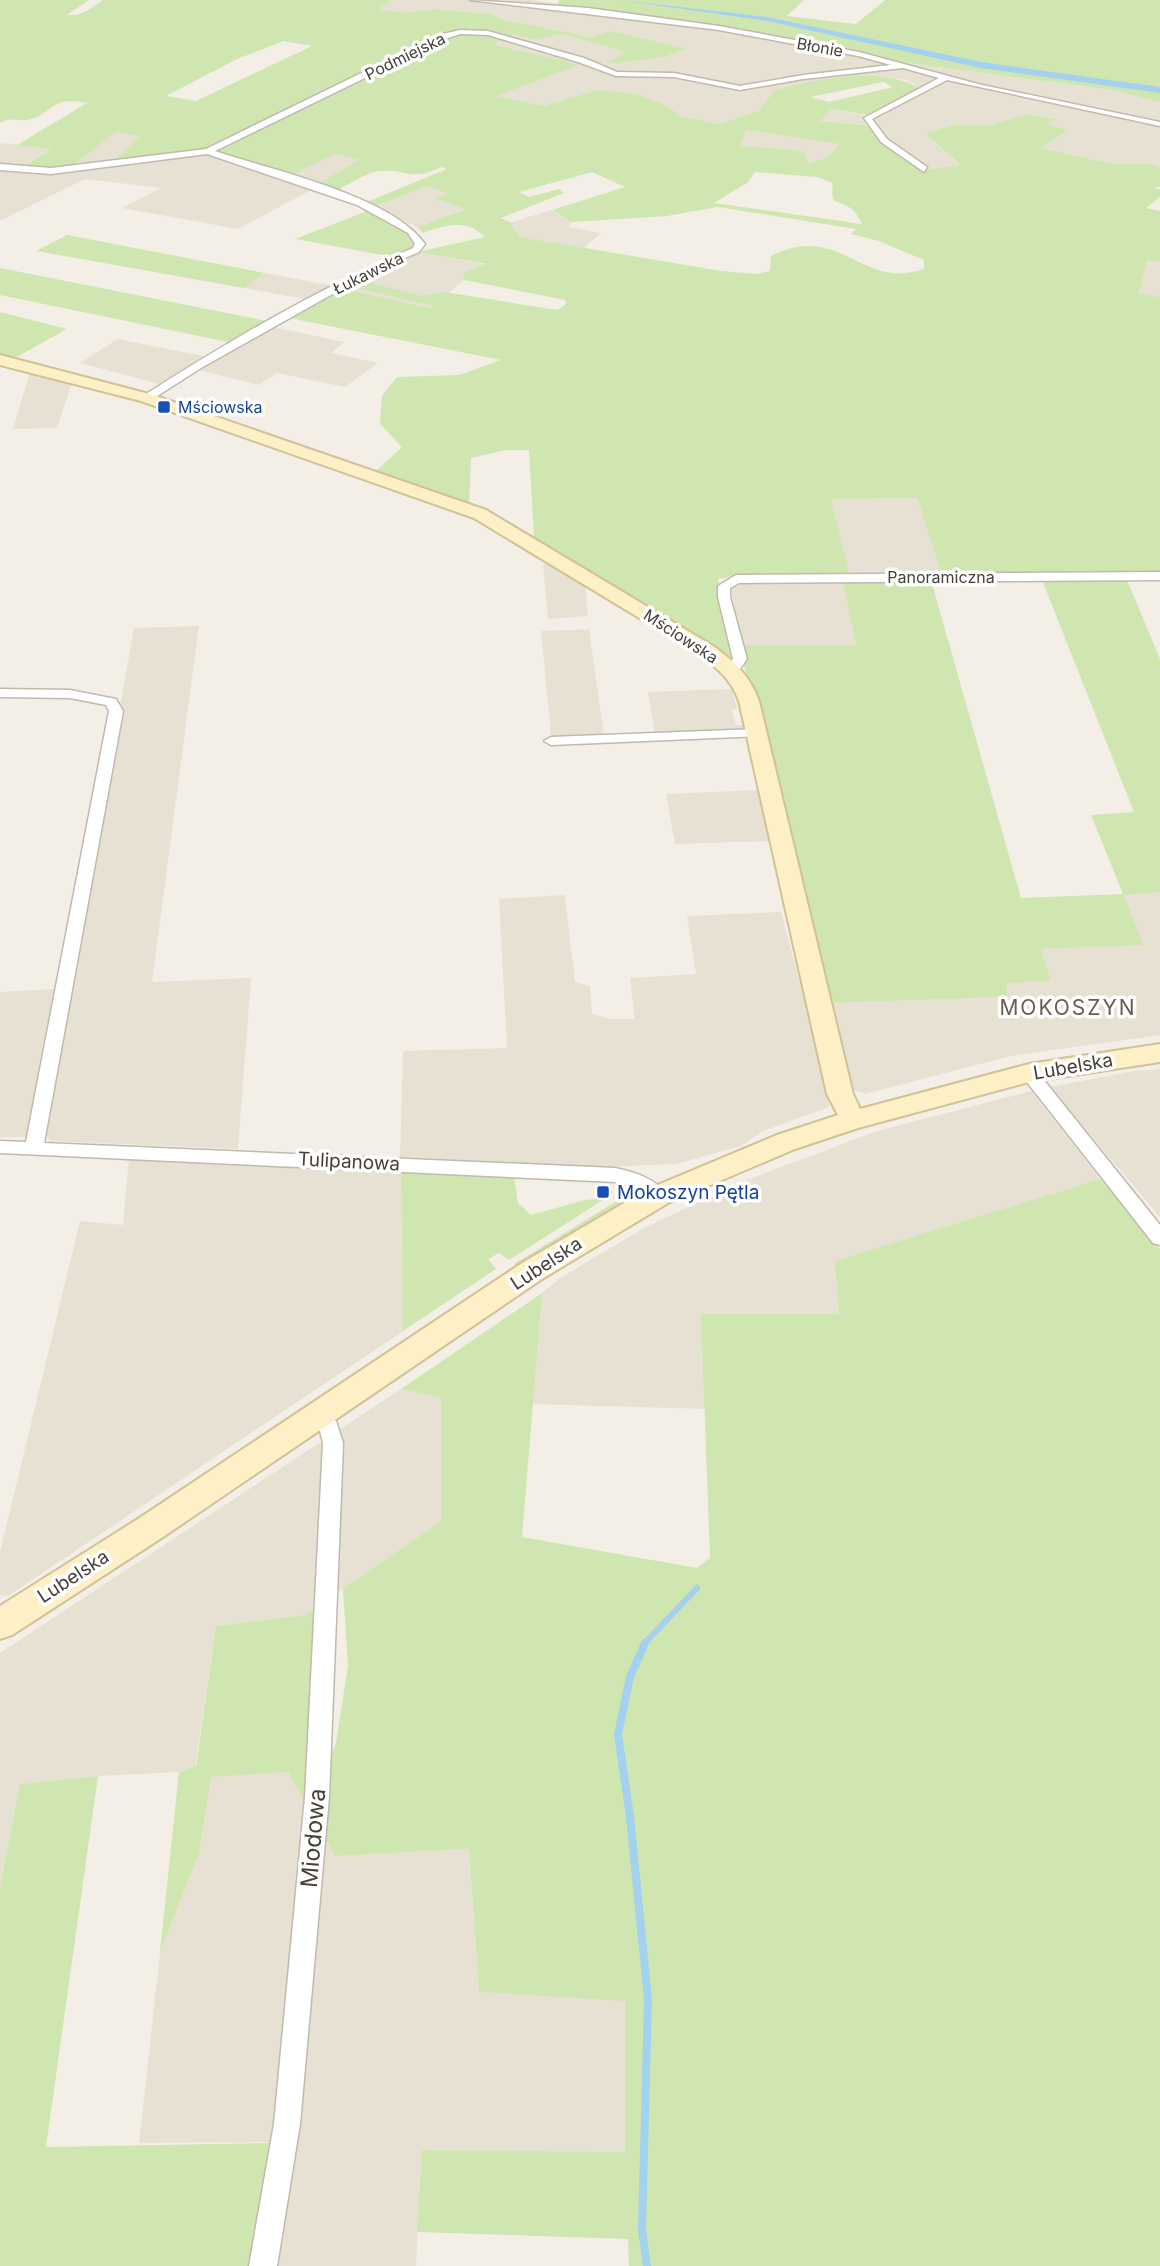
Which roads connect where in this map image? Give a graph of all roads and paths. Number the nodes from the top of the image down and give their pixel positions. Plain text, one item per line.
1 (474, 0) edge
2 (555, 3) edge
3 (876, 59) junction
4 (902, 66) junction
5 (863, 70) junction
6 (945, 78) junction
7 (1160, 124) edge
8 (208, 151) junction
9 (0, 167) edge
10 (924, 169) dead end
11 (0, 360) edge
12 (147, 398) junction
13 (1160, 576) edge
14 (732, 670) junction
15 (0, 693) edge
16 (757, 733) junction
17 (551, 741) dead end
18 (1160, 1054) edge
19 (1029, 1073) junction
20 (853, 1120) junction
21 (34, 1147) junction
22 (3, 1151) edge
23 (658, 1196) junction
24 (1160, 1238) edge
25 (315, 1416) junction
26 (0, 1625) edge
27 (263, 2266) edge

1 - 2 street, Błonie
2 - 3 street, Błonie
3 - 4 street, Błonie
3 - 5 street
4 - 5 street, Podmiejska
4 - 6 street, Błonie
5 - 8 street, Podmiejska
6 - 7 street, Błonie
6 - 10 street
8 - 9 street, Podmiejska
8 - 12 street, Łukawska
11 - 12 street, Mściowska
12 - 14 street, Mściowska
13 - 14 street, Panoramiczna
14 - 16 street, Mściowska
15 - 21 street
16 - 17 street
16 - 20 street, Mściowska
18 - 19 street, Lubelska
19 - 20 street, Lubelska
19 - 24 street
20 - 23 street, Lubelska
21 - 22 street, Tulipanowa
21 - 23 street, Tulipanowa
23 - 25 street, Lubelska
25 - 26 street, Lubelska
25 - 27 street, Miodowa

